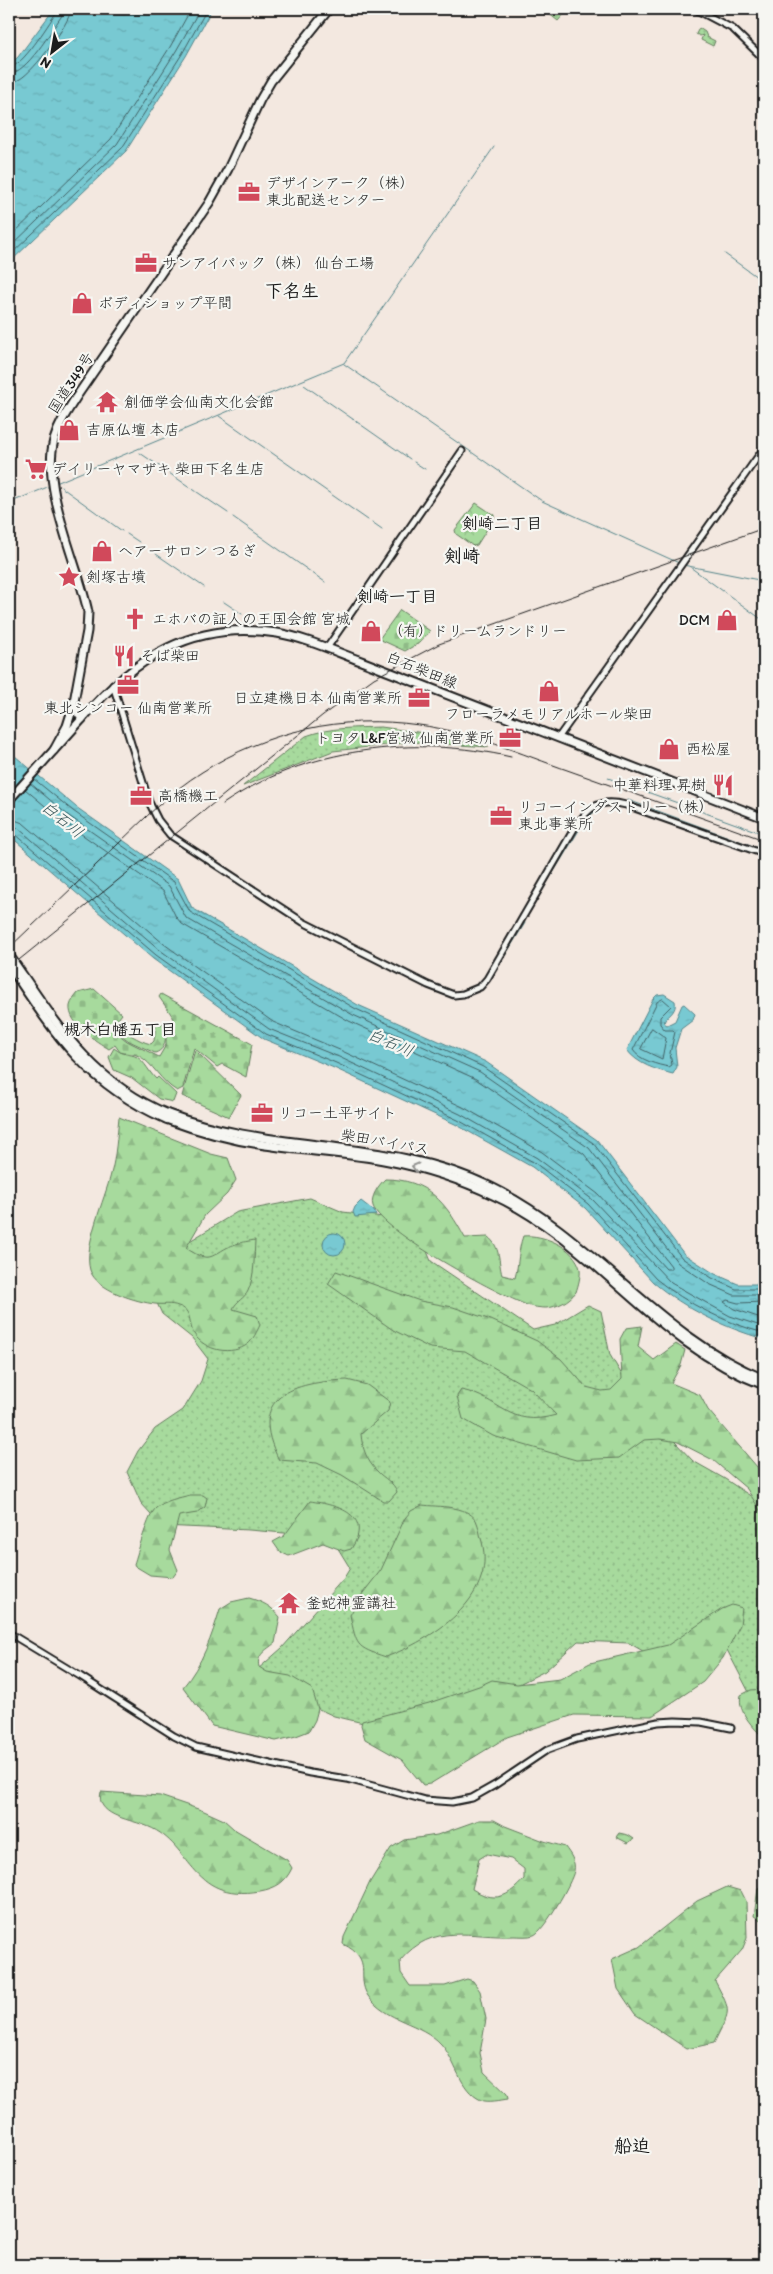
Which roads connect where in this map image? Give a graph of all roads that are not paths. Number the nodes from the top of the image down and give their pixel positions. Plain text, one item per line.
1 (329, 9) edge
2 (695, 9) edge
3 (764, 59) edge
4 (764, 448) edge
5 (462, 452) dead end
6 (327, 648) junction
7 (113, 685) junction
8 (73, 707) junction
9 (82, 719) junction
10 (558, 738) junction
11 (54, 750) junction
12 (9, 800) edge
13 (764, 818) edge
14 (764, 854) edge
15 (9, 954) edge
16 (9, 964) edge
17 (167, 1117) junction
18 (764, 1379) edge
19 (764, 1385) edge
20 (9, 1633) edge
21 (731, 1728) dead end

1 - 8 main road, 国道349号
2 - 3 street
4 - 10 street
5 - 6 street
6 - 7 main road, 白石柴田線
6 - 10 main road, 白石柴田線
7 - 9 main road, 白石柴田線
7 - 14 street
8 - 9 main road
8 - 11 main road, 国道349号
9 - 11 main road
10 - 13 main road, 白石柴田線
11 - 12 main road
15 - 17 main road, 柴田バイパス, bridge
16 - 17 main road, 柴田バイパス, bridge
17 - 18 main road, 柴田バイパス
19 -> 17 main road, 柴田バイパス
20 - 21 street

